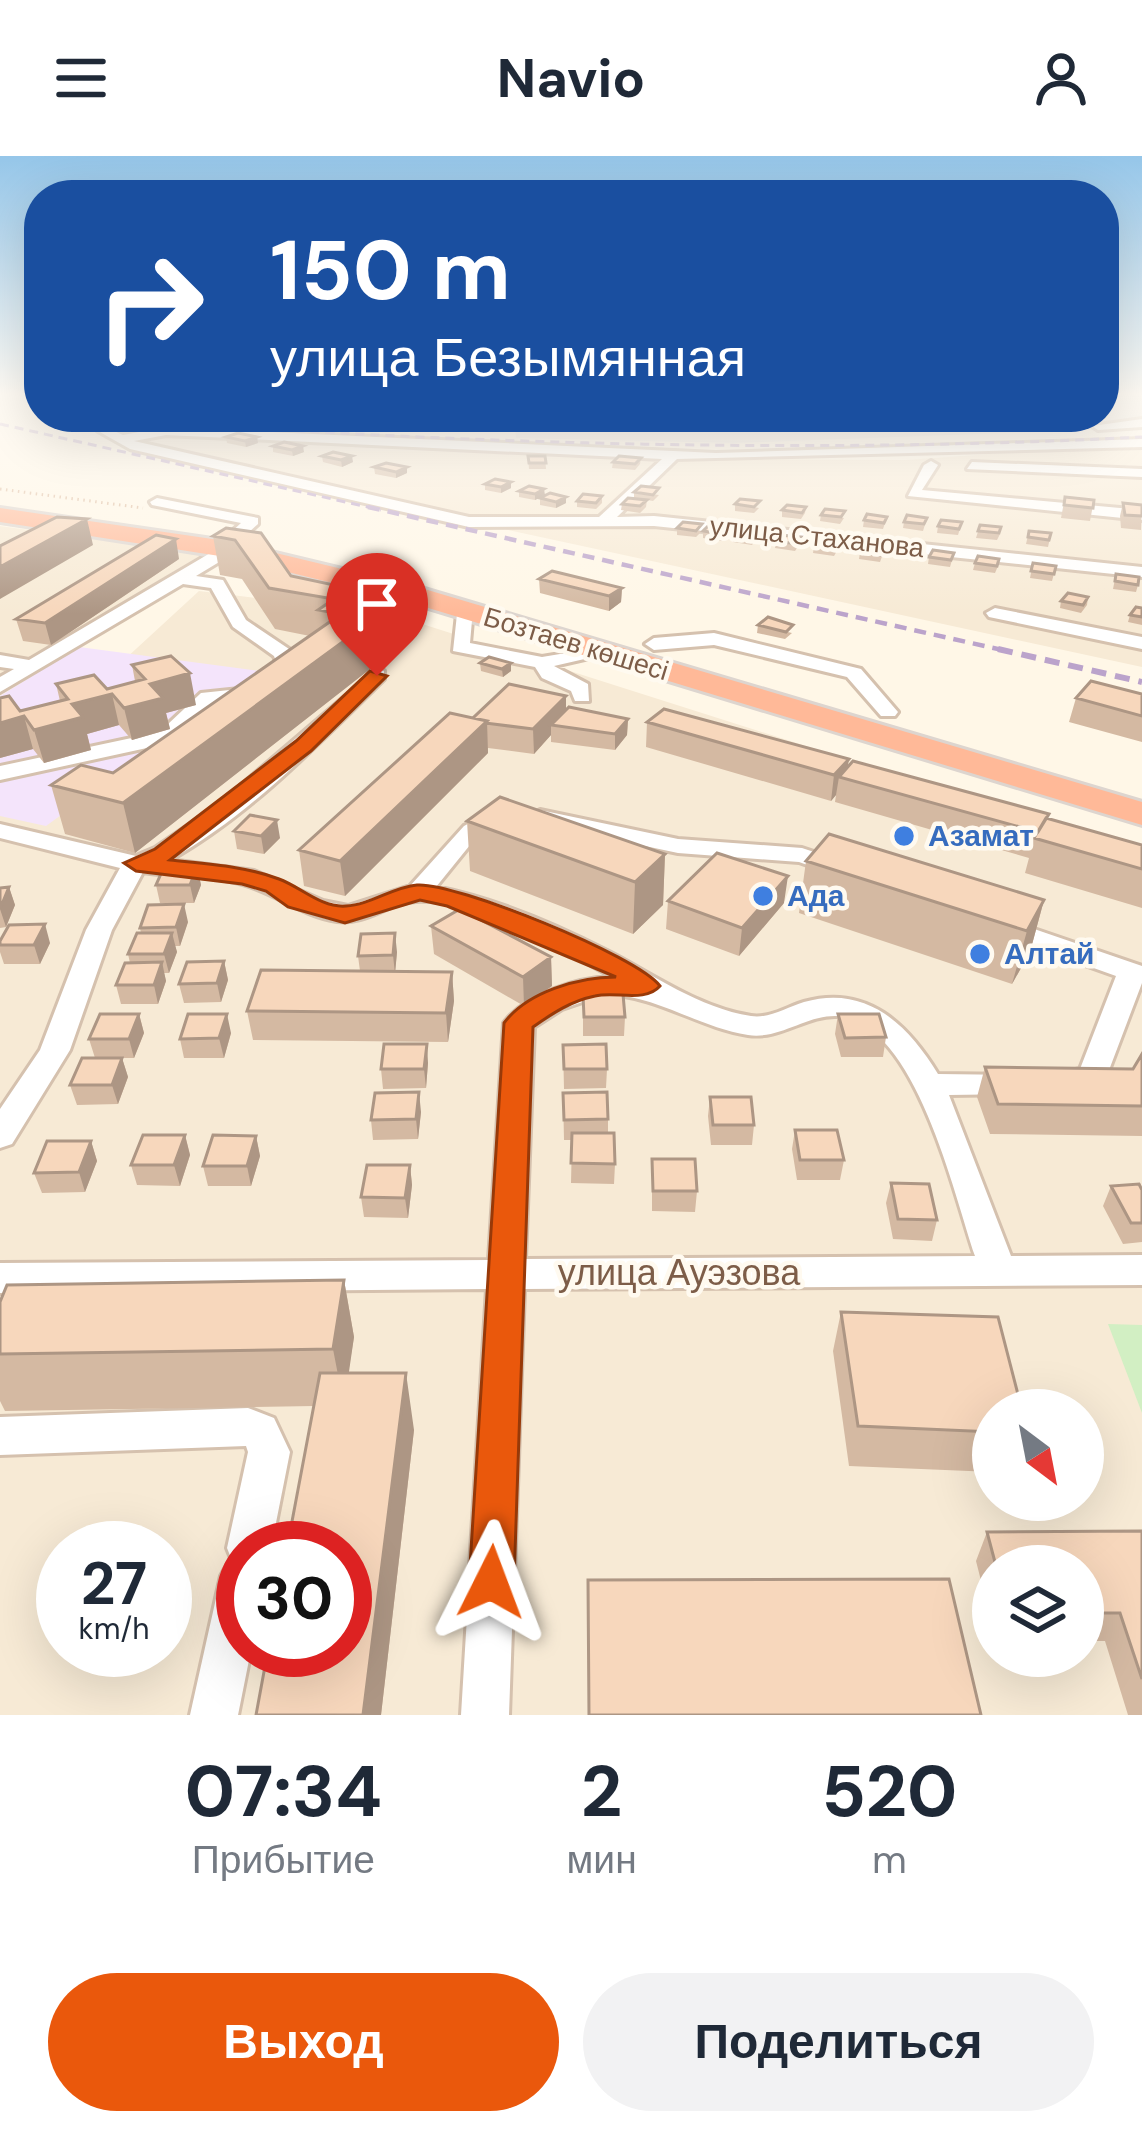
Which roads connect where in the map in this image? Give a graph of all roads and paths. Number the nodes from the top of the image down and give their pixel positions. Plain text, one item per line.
1 (241, 469) edge
2 (659, 469) edge
3 (930, 469) edge
4 (1045, 469) edge
5 (1142, 472) edge
6 (0, 489) edge
7 (0, 500) edge
8 (152, 505) joint
9 (0, 515) edge
10 (1142, 515) edge
11 (603, 520) junction
12 (237, 540) junction
13 (1142, 572) edge
14 (178, 578) junction
15 (464, 609) junction
16 (995, 614) dead end
17 (1142, 643) edge
18 (595, 651) junction
19 (0, 661) edge
20 (542, 663) junction
21 (32, 666) junction
22 (377, 676) dead end
23 (0, 686) edge
24 (263, 692) junction
25 (582, 697) dead end
26 (230, 716) edge
27 (0, 773) edge
28 (1142, 787) edge
29 (1142, 814) edge
30 (62, 824) dead end
31 (0, 831) edge
32 (38, 840) junction
33 (136, 863) junction
34 (866, 878) edge
35 (419, 892) junction
36 (977, 917) edge
37 (646, 986) junction
38 (928, 1084) junction
39 (0, 1136) edge
40 (998, 1270) junction
41 (1142, 1270) edge
42 (507, 1273) junction
43 (0, 1278) edge
44 (0, 1436) edge
45 (255, 1521) edge
46 (222, 1677) edge
47 (214, 1715) edge
48 (484, 1715) edge

1 - 11 street, улица Стаханова
2 - 11 street
3 - 10 street
4 - 5 street
6 - 8 path
7 - 12 highway, Бозтаев көшесі
8 - 12 street
9 - 12 highway, Бозтаев көшесі
11 - 13 street, улица Стаханова
12 - 14 street
12 - 15 highway, Бозтаев көшесі
12 - 28 highway, Бозтаев көшесі
14 - 21 street
14 - 24 street
15 - 18 highway, Бозтаев көшесі
15 - 20 street
16 - 17 street
18 - 20 street
18 - 29 highway, Бозтаев көшесі
19 - 21 street
20 - 25 street
21 - 23 street
22 - 33 street
24 - 26 street
24 - 27 street
30 - 32 street
31 - 32 street
32 - 33 street
33 - 35 street
33 - 39 street
34 - 35 street
35 - 37 street
36 - 38 street
37 - 38 street
37 - 42 street
38 - 40 street
40 - 41 street, улица Ауэзова
40 - 42 street, улица Ауэзова
42 - 43 street, улица Ауэзова
42 - 48 street
44 - 45 street
46 - 47 street

